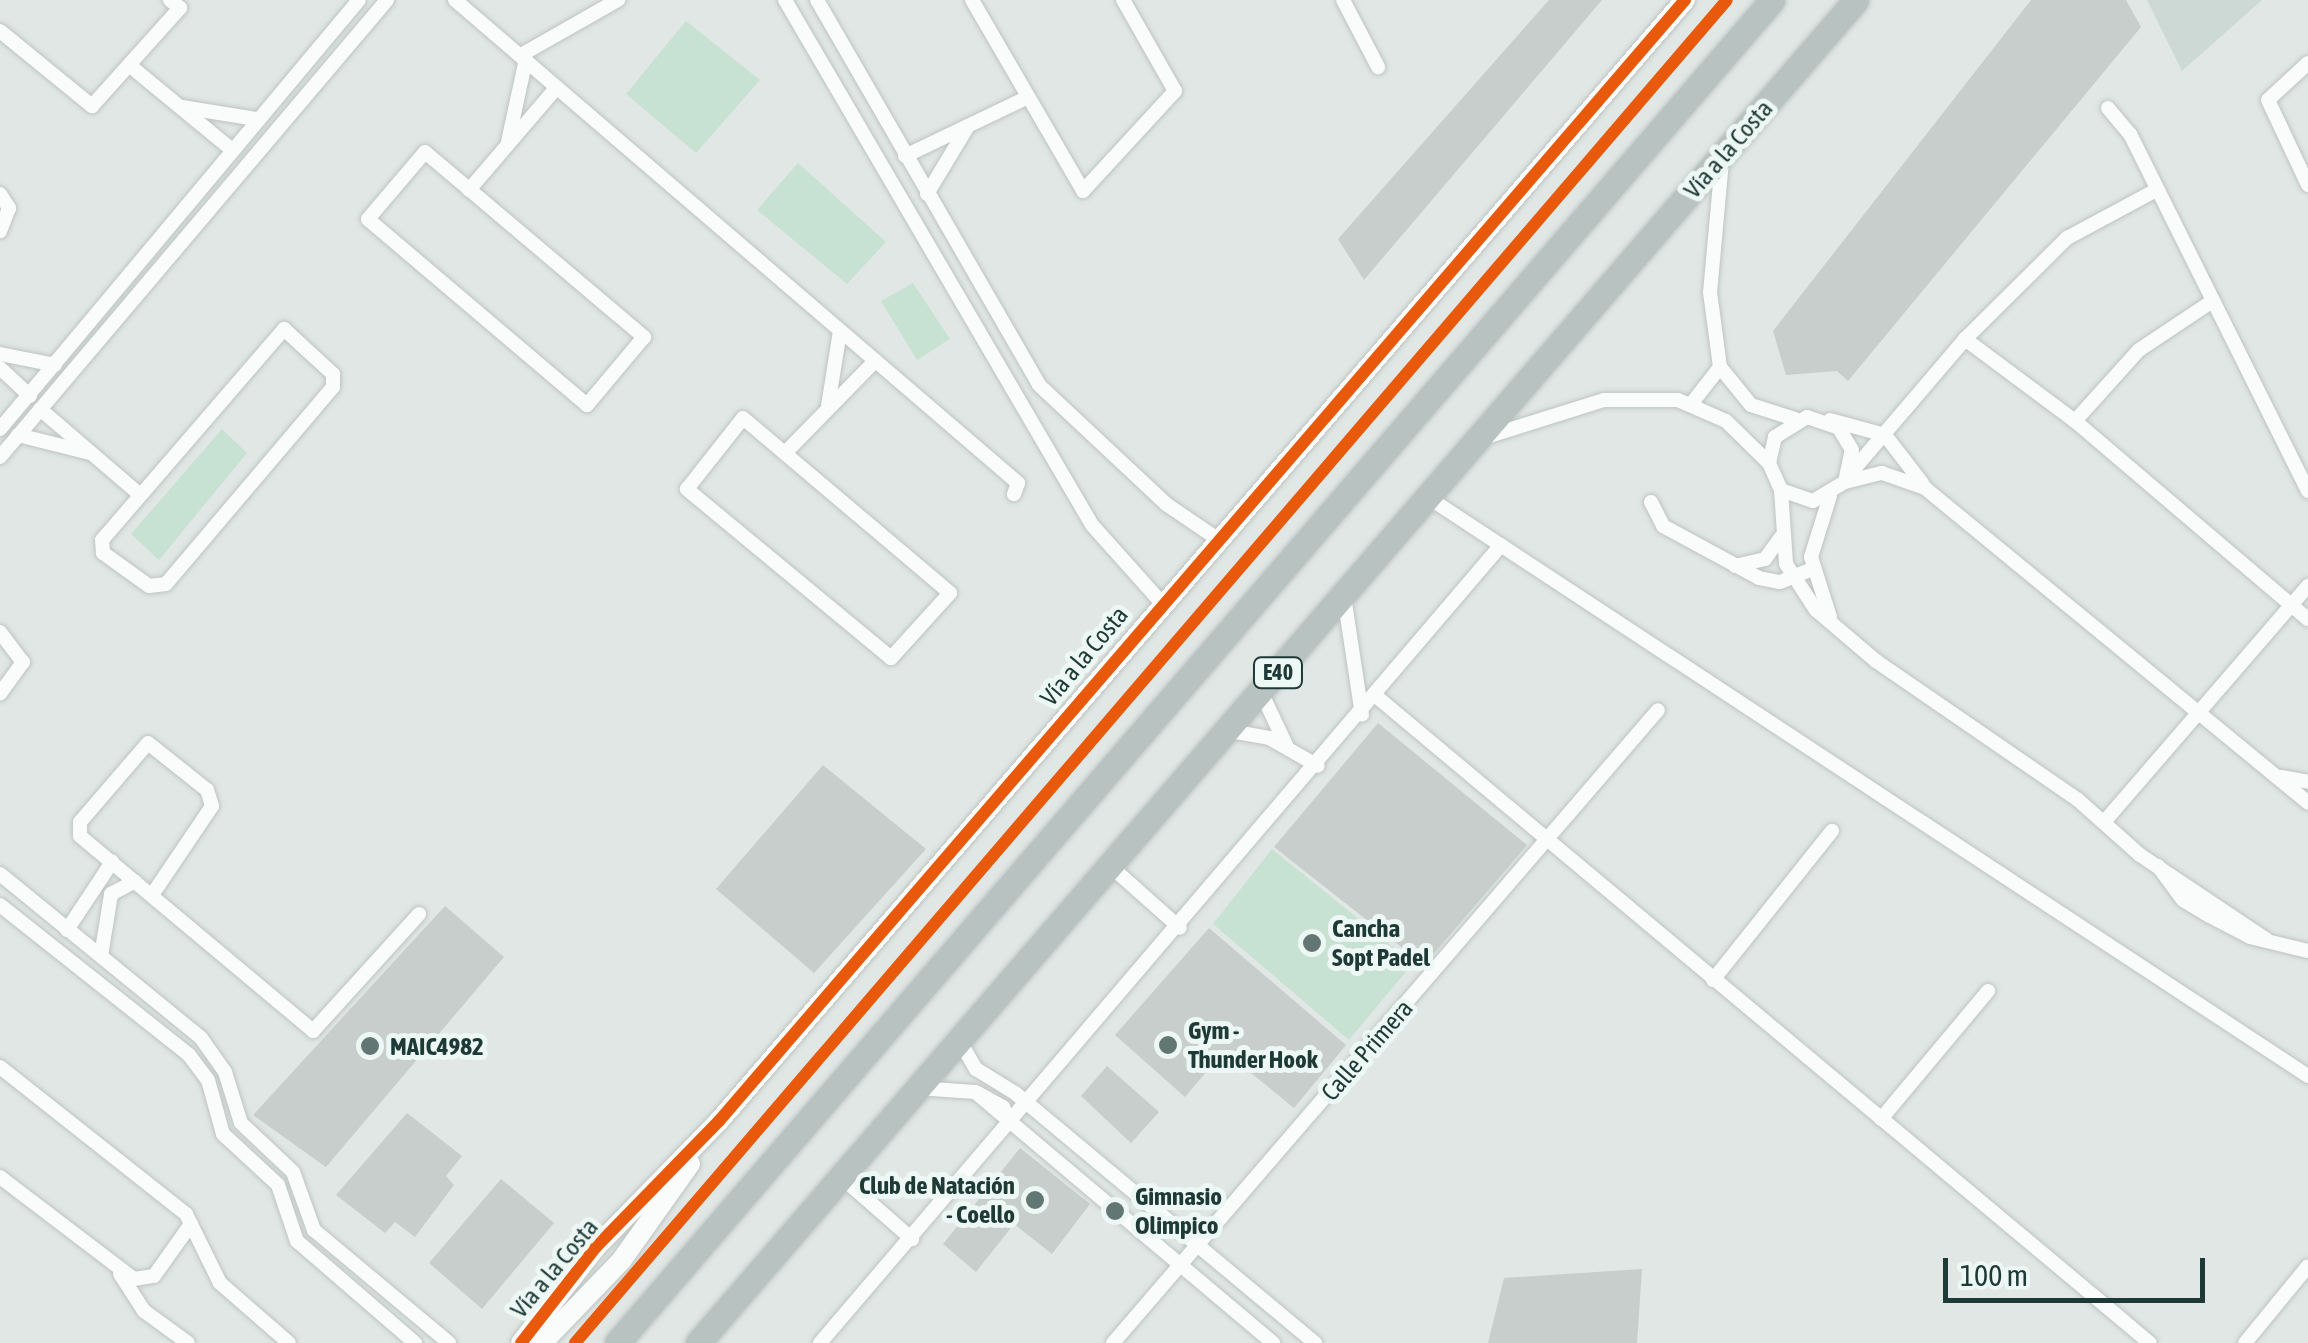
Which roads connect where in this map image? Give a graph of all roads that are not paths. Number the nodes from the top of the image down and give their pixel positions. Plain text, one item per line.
1 (170, 0) edge
2 (359, 0) edge
3 (387, 0) edge
4 (455, 0) edge
5 (618, 0) edge
6 (785, 0) edge
7 (817, 0) edge
8 (972, 0) edge
9 (1123, 0) edge
10 (1343, 0) edge
11 (1685, 0) edge
12 (1772, 0) edge
13 (1856, 0) edge
14 (0, 30) edge
15 (523, 57) junction
16 (2308, 63) edge
17 (130, 65) junction
18 (1378, 68) dead end
19 (557, 88) junction
20 (1028, 97) junction
21 (181, 107) junction
22 (2108, 108) dead end
23 (256, 119) junction
24 (888, 126) junction
25 (968, 126) junction
26 (866, 139) junction
27 (507, 145) junction
28 (231, 148) junction
29 (905, 156) junction
30 (1722, 156) junction
31 (2308, 185) edge
32 (469, 190) junction
33 (2156, 190) junction
34 (0, 194) edge
35 (927, 194) junction
36 (178, 213) junction
37 (194, 226) junction
38 (0, 231) edge
39 (2211, 302) junction
40 (840, 331) junction
41 (1964, 339) junction
42 (0, 354) edge
43 (874, 360) junction
44 (55, 365) junction
45 (1720, 367) junction
46 (0, 368) edge
47 (30, 396) junction
48 (1692, 403) junction
49 (828, 407) junction
50 (40, 409) junction
51 (1795, 420) junction
52 (1828, 420) junction
53 (2075, 421) junction
54 (0, 429) edge
55 (1885, 435) junction
56 (18, 436) junction
57 (1473, 441) junction
58 (785, 454) junction
59 (95, 455) junction
60 (0, 457) edge
61 (1768, 463) junction
62 (1847, 479) junction
63 (1925, 488) junction
64 (1782, 490) junction
65 (2308, 491) edge
66 (138, 493) junction
67 (1014, 494) dead end
68 (1426, 496) junction
69 (1830, 496) junction
70 (1651, 502) dead end
71 (1782, 536) junction
72 (1216, 538) junction
73 (1501, 545) junction
74 (1735, 566) junction
75 (1812, 569) junction
76 (1792, 579) junction
77 (2308, 586) edge
78 (1344, 596) junction
79 (1160, 601) junction
80 (2292, 605) junction
81 (2308, 619) edge
82 (1836, 626) junction
83 (0, 632) edge
84 (1262, 692) junction
85 (0, 694) edge
86 (1376, 697) junction
87 (1658, 710) dead end
88 (2199, 714) junction
89 (1362, 715) junction
90 (1230, 731) junction
91 (1286, 746) junction
92 (1318, 766) junction
93 (2280, 776) junction
94 (2308, 782) edge
95 (2308, 803) edge
96 (2105, 821) junction
97 (1832, 830) dead end
98 (1548, 842) junction
99 (112, 862) junction
100 (1108, 864) junction
101 (0, 874) edge
102 (135, 881) junction
103 (152, 895) junction
104 (0, 905) edge
105 (419, 914) dead end
106 (1180, 928) junction
107 (66, 930) junction
108 (2308, 951) edge
109 (100, 956) junction
110 (1714, 980) junction
111 (1988, 991) dead end
112 (153, 998) junction
113 (139, 1015) junction
114 (958, 1037) junction
115 (0, 1067) edge
116 (2308, 1076) edge
117 (914, 1088) junction
118 (1030, 1105) junction
119 (1881, 1119) junction
120 (718, 1121) junction
121 (1011, 1122) junction
122 (840, 1176) junction
123 (0, 1178) edge
124 (192, 1224) junction
125 (912, 1239) junction
126 (1197, 1244) junction
127 (1180, 1265) junction
128 (2308, 1266) edge
129 (120, 1274) junction
130 (188, 1343) edge
131 (289, 1343) edge
132 (415, 1343) edge
133 (448, 1343) edge
134 (522, 1343) edge
135 (542, 1343) edge
136 (617, 1343) edge
137 (698, 1343) edge
138 (820, 1343) edge
139 (1113, 1343) edge
140 (1273, 1343) edge
141 (1315, 1343) edge
142 (2150, 1343) edge
143 (2246, 1343) edge

1 - 17 street
2 - 23 street
3 - 37 street
4 - 15 street
5 - 15 street
6 - 26 street
7 - 24 street
8 - 20 street
9 - 20 street
10 - 18 street
11 - 72 street, Vía a la Costa
12 - 136 highway, E40
13 - 30 highway, Vía a la Costa / E40
14 - 17 street
15 - 19 street
15 - 27 street
16 - 31 street
17 - 21 street
19 - 27 street
19 - 40 street
20 - 25 street
21 - 23 street
21 - 28 street
22 - 33 street
23 - 28 street
24 - 26 street
24 - 29 street
25 - 29 street
25 - 35 street
26 - 79 street
27 - 32 street
28 - 36 street
29 - 35 street
30 - 45 street
30 - 57 highway, Vía a la Costa / E40
32 - 32 street
33 - 39 street
33 - 41 street
34 - 38 street
35 - 72 street
36 - 37 street
36 - 44 street
37 - 50 street
39 - 53 street
39 - 65 street
40 - 43 street
40 - 49 street
41 - 53 street
41 - 55 street
42 - 44 street
43 - 49 street
43 - 67 street
44 - 47 street
45 - 48 street
45 - 51 street
46 - 47 street
47 - 54 street
48 - 57 street
48 - 61 street
49 - 58 street
50 - 56 street
50 - 59 street
51 - 52 street
51 - 61 street
52 - 55 street
52 - 62 street
53 - 80 street
55 - 62 street
55 - 63 street
56 - 59 street
56 - 60 street
57 - 68 highway, Vía a la Costa / E40
58 - 58 street
59 - 66 street
61 - 64 street
62 - 63 street
62 - 69 street
63 - 88 street
64 - 69 street
64 - 71 street
66 - 66 street
68 - 73 street
68 - 78 highway, Vía a la Costa / E40
69 - 75 street
70 - 74 street
71 - 74 street
71 - 76 street
72 - 79 street, Vía a la Costa
73 - 86 street
73 - 116 street
74 - 76 street
75 - 76 street
75 - 82 street
76 - 82 street
77 - 80 street
78 - 84 highway, Vía a la Costa / E40
78 - 89 street
79 - 120 street, Vía a la Costa
80 - 81 street
80 - 88 street
82 - 96 street
83 - 85 street
84 - 90 highway, Vía a la Costa / E40
84 - 91 street
86 - 89 street
86 - 98 street
87 - 98 street, Calle Primera
88 - 93 street
88 - 96 street
89 - 92 street
90 - 91 street
90 - 100 highway, Vía a la Costa / E40
91 - 92 street
92 - 106 street
93 - 94 street
93 - 95 street
96 - 108 street
97 - 110 street
98 - 110 street
98 - 126 street, Calle Primera
99 - 102 street
99 - 103 street
99 - 107 street
100 - 106 street
100 - 114 highway, Vía a la Costa / E40
101 - 107 street
102 - 103 street
102 - 109 street
103 - 105 street
104 - 113 street
106 - 118 street
107 - 109 street
109 - 112 street
110 - 119 street
111 - 119 street
112 - 113 street
112 - 133 street
113 - 132 street
114 - 117 highway, Vía a la Costa / E40
114 - 118 street
115 - 124 street
117 - 121 street
117 - 122 highway, Vía a la Costa / E40
118 - 121 street
118 - 126 street
119 - 142 street
120 - 134 street, Vía a la Costa
120 - 135 street, Vía a la Costa
121 - 125 street
121 - 127 street
122 - 125 street
122 - 137 highway, Vía a la Costa / E40
123 - 129 street
124 - 129 street
124 - 131 street
125 - 138 street
126 - 127 street, Calle Primera
126 - 141 street
127 - 139 street, Calle Primera
127 - 140 street
128 - 143 street
129 - 130 street

